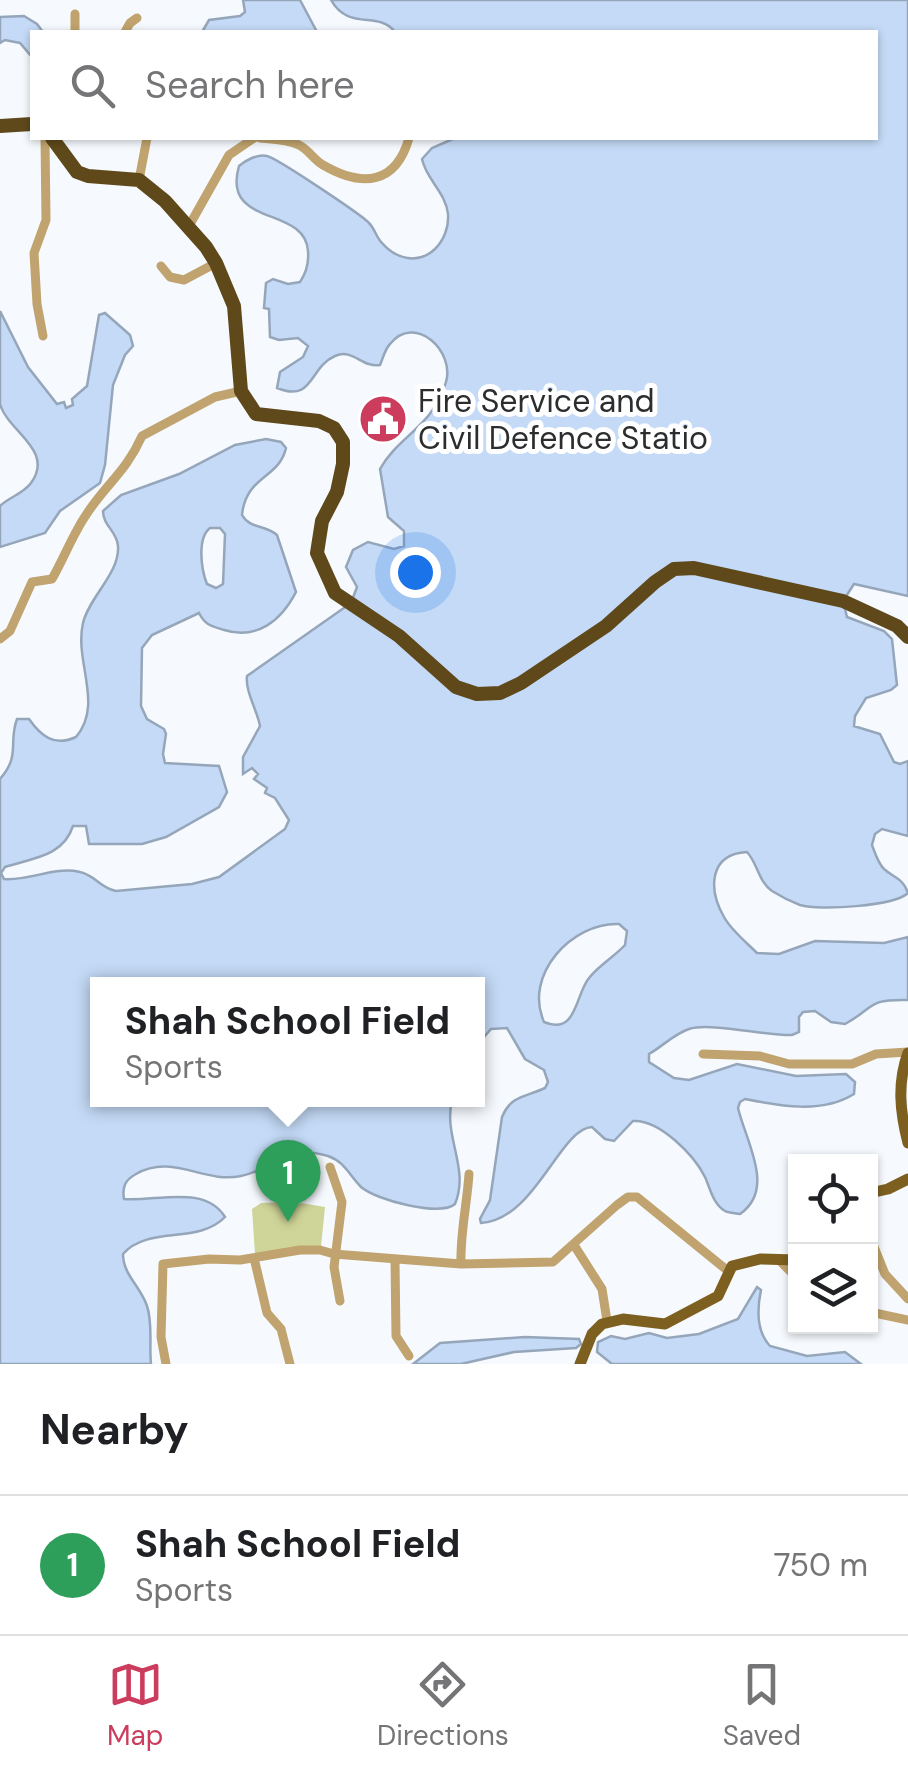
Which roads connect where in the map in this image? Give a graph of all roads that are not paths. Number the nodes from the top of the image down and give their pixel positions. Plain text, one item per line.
1 (75, 14) dead end
2 (137, 18) dead end
3 (74, 30) edge
4 (126, 30) edge
5 (30, 124) edge
6 (0, 126) edge
7 (47, 140) edge
8 (50, 140) edge
9 (147, 140) edge
10 (254, 140) edge
11 (274, 140) edge
12 (408, 140) edge
13 (139, 180) junction
14 (189, 226) junction
15 (216, 263) junction
16 (161, 266) dead end
17 (44, 336) dead end
18 (240, 391) junction
19 (908, 638) edge
20 (0, 639) edge
21 (908, 1052) edge
22 (703, 1054) dead end
23 (908, 1143) edge
24 (330, 1167) dead end
25 (469, 1174) dead end
26 (908, 1179) edge
27 (878, 1192) edge
28 (873, 1244) edge
29 (574, 1245) junction
30 (334, 1254) junction
31 (254, 1258) junction
32 (778, 1259) junction
33 (395, 1260) junction
34 (788, 1260) edge
35 (462, 1264) junction
36 (788, 1269) edge
37 (728, 1271) junction
38 (908, 1299) edge
39 (340, 1300) dead end
40 (878, 1314) edge
41 (908, 1320) edge
42 (607, 1322) junction
43 (409, 1356) dead end
44 (166, 1364) edge
45 (290, 1364) edge
46 (580, 1364) edge

1 - 3 street
2 - 4 street
5 - 6 highway
7 - 17 street
8 - 13 highway
9 - 13 street
10 - 14 street
11 - 12 street
13 - 14 highway
14 - 15 highway
15 - 16 street
15 - 18 highway
18 - 19 highway
18 - 20 street
21 - 22 street
21 - 23 main road
24 - 30 street
25 - 35 street
26 - 27 main road
28 - 38 street
29 - 35 street
29 - 37 street
29 - 42 street
30 - 31 street
30 - 33 street
30 - 39 street
31 - 44 street
31 - 45 street
32 - 34 main road
32 - 36 street
32 - 37 main road
33 - 35 street
33 - 43 street
37 - 42 main road
40 - 41 street
42 - 46 main road

